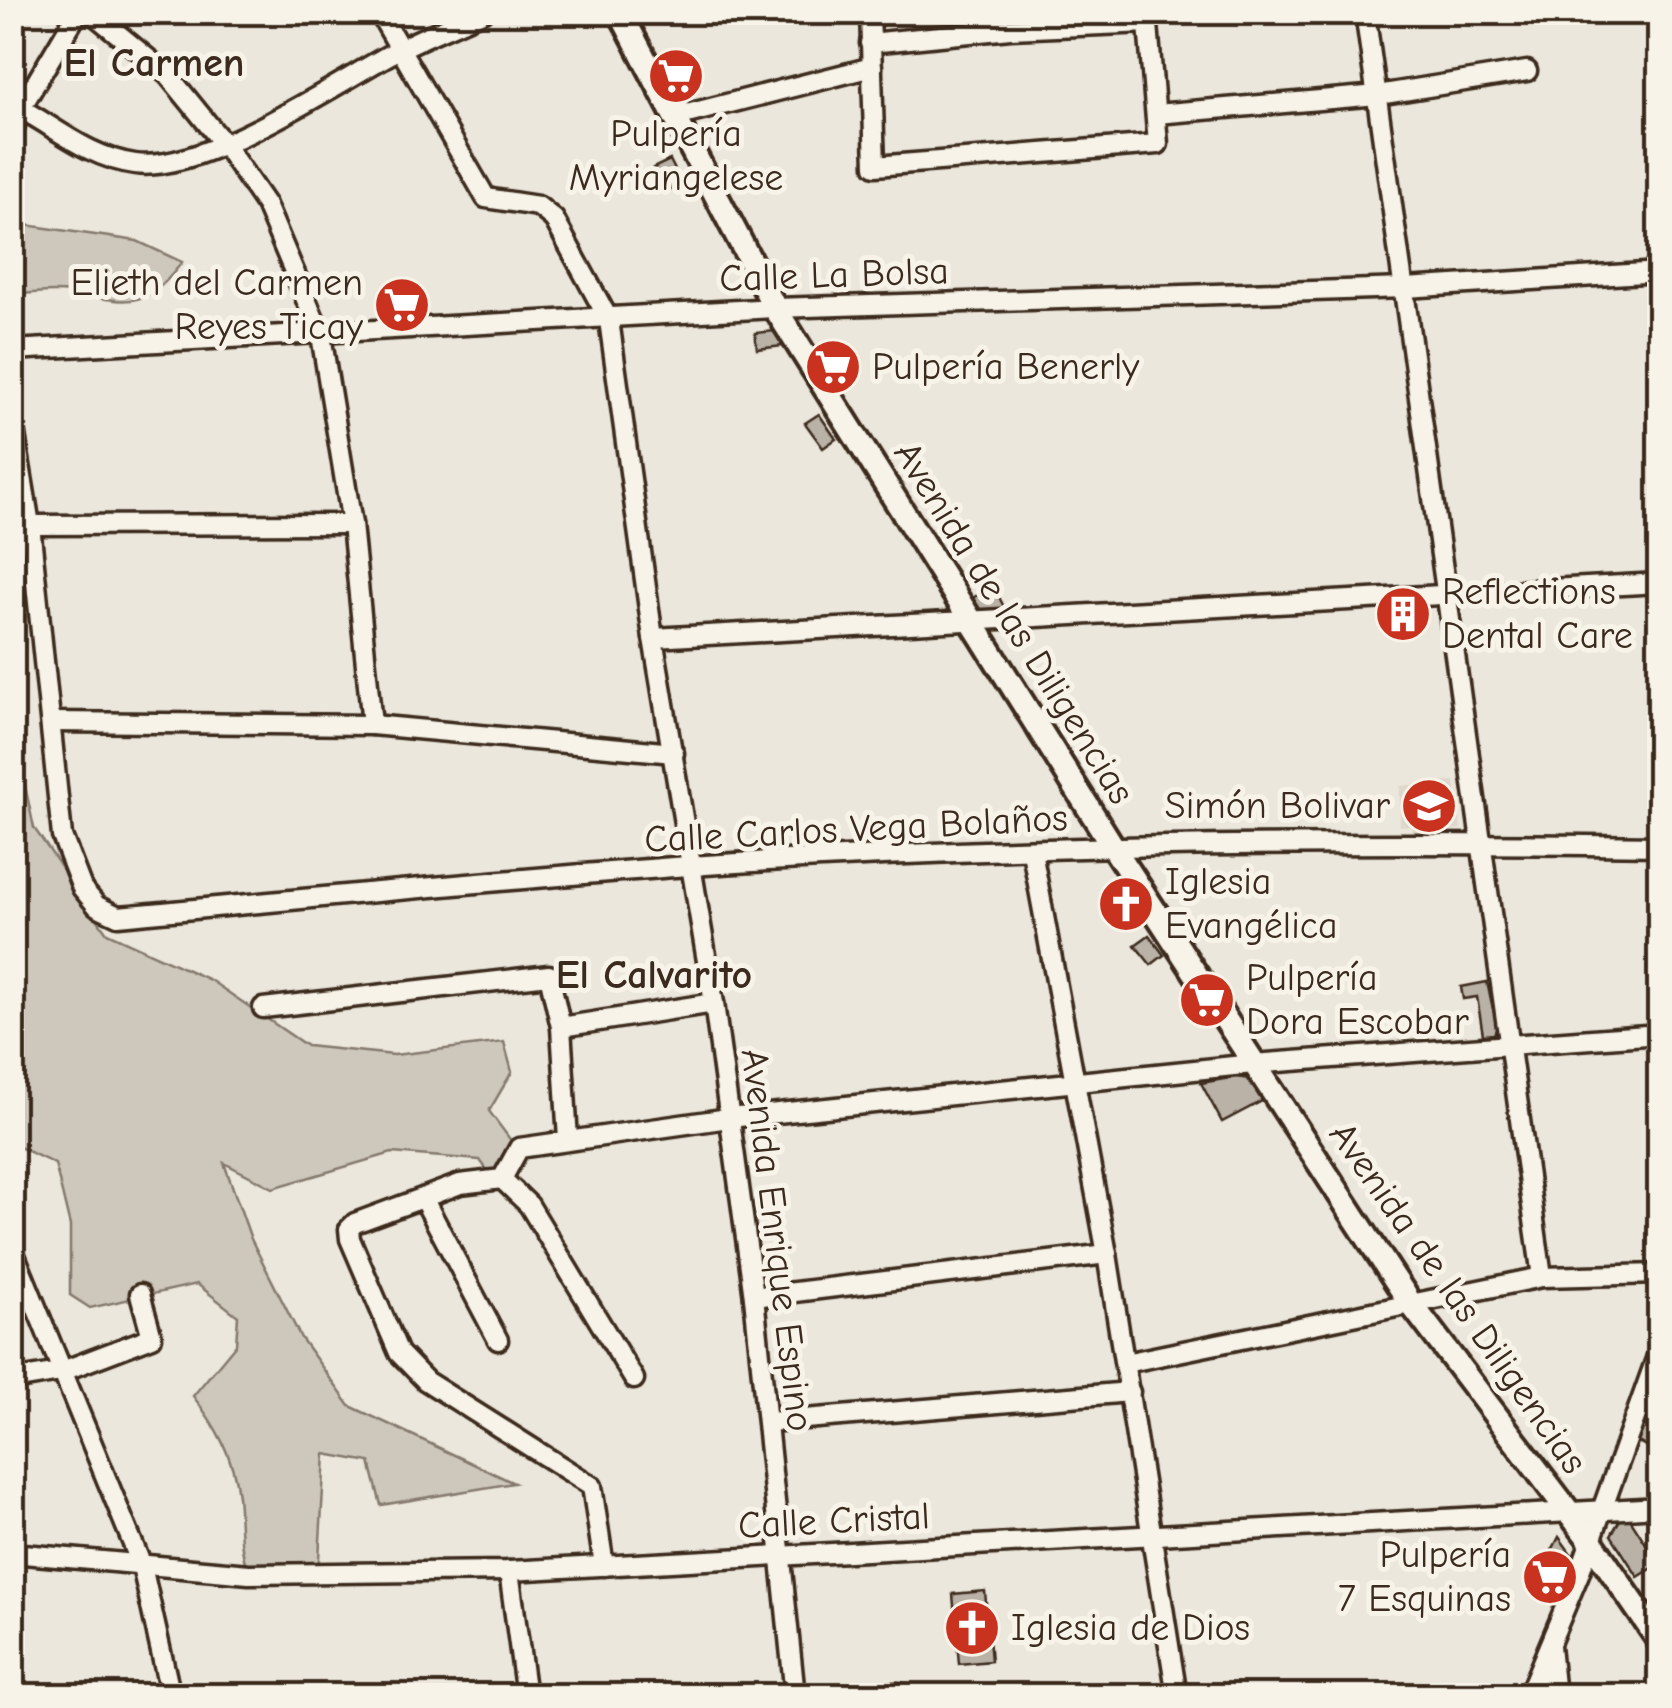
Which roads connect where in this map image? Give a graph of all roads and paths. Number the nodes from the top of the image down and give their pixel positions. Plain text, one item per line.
1 (78, 12) edge
2 (91, 12) edge
3 (379, 12) edge
4 (482, 12) edge
5 (620, 12) edge
6 (870, 12) edge
7 (1365, 12) edge
8 (1148, 18) edge
9 (1009, 21) edge
10 (642, 33) dead end
11 (870, 43) junction
12 (402, 48) junction
13 (872, 67) junction
14 (1527, 71) dead end
15 (1378, 95) junction
16 (17, 106) edge
17 (1156, 114) junction
18 (12, 134) edge
19 (224, 144) junction
20 (1660, 272) edge
21 (1404, 288) junction
22 (775, 308) junction
23 (609, 320) junction
24 (320, 335) junction
25 (12, 350) edge
26 (12, 416) edge
27 (352, 524) junction
28 (30, 525) junction
29 (1660, 583) edge
30 (1444, 594) junction
31 (972, 622) junction
32 (654, 638) junction
33 (51, 722) junction
34 (372, 726) junction
35 (674, 753) junction
36 (1480, 843) junction
37 (1660, 846) edge
38 (1115, 850) junction
39 (1032, 852) junction
40 (691, 866) junction
41 (714, 1003) junction
42 (263, 1008) dead end
43 (561, 1026) junction
44 (1660, 1034) edge
45 (1506, 1044) junction
46 (1253, 1064) junction
47 (1076, 1085) junction
48 (729, 1118) junction
49 (568, 1140) junction
50 (502, 1179) junction
51 (423, 1198) junction
52 (12, 1248) edge
53 (1107, 1254) junction
54 (1660, 1274) edge
55 (1542, 1277) junction
56 (140, 1294) dead end
57 (754, 1297) junction
58 (1409, 1301) junction
59 (498, 1340) dead end
60 (1660, 1348) edge
61 (1125, 1362) junction
62 (60, 1372) junction
63 (634, 1379) dead end
64 (12, 1380) edge
65 (1130, 1392) junction
66 (770, 1422) junction
67 (1660, 1508) edge
68 (1600, 1511) junction
69 (1568, 1513) junction
70 (1154, 1535) junction
71 (1590, 1540) junction
72 (12, 1553) edge
73 (778, 1556) junction
74 (142, 1566) junction
75 (604, 1566) junction
76 (509, 1571) junction
77 (1660, 1642) edge
78 (1550, 1644) junction
79 (169, 1688) dead end
80 (898, 1693) dead end
81 (526, 1696) edge
82 (795, 1696) edge
83 (842, 1696) edge
84 (1177, 1696) edge
85 (1528, 1696) edge
86 (1555, 1696) edge

1 - 16 street
2 - 19 street
3 - 12 street
4 - 12 street
5 - 22 street, Avenida de las Diligencias
6 - 11 street
7 - 15 street
8 - 9 street
8 - 17 street
9 - 11 street
10 - 13 street
11 - 13 street
12 - 19 street
12 - 23 street
13 - 17 street
14 - 15 street
15 - 17 street
15 - 21 street
16 - 18 street
16 - 19 street
19 - 24 street
20 - 21 street, Calle La Bolsa
21 - 22 street, Calle La Bolsa
21 - 30 street
22 - 23 street, Calle La Bolsa
22 - 31 street, Avenida de las Diligencias
23 - 24 street, Calle La Bolsa
23 - 32 street, Avenida Enrique Espino
24 - 25 street, Calle La Bolsa
24 - 27 street
26 - 28 street
27 - 28 street
27 - 34 street
28 - 33 street
29 - 30 street
30 - 31 street
30 - 36 street
31 - 32 street
31 - 38 street, Avenida de las Diligencias
32 - 35 street, Avenida Enrique Espino
33 - 34 street
33 - 40 street, Calle Carlos Vega Bolaños
34 - 35 street
35 - 40 street, Avenida Enrique Espino
36 - 37 street, Calle Carlos Vega Bolaños
36 - 38 street, Calle Carlos Vega Bolaños
36 - 45 street
38 - 39 street, Calle Carlos Vega Bolaños
38 - 46 street, Avenida de las Diligencias
39 - 40 street, Calle Carlos Vega Bolaños
39 - 47 street
40 - 41 street, Avenida Enrique Espino
41 - 43 street
41 - 48 street, Avenida Enrique Espino
42 - 43 street
43 - 49 street
44 - 45 street
45 - 46 street
45 - 55 street
46 - 47 street
46 - 58 street, Avenida de las Diligencias
47 - 48 street
47 - 53 street
48 - 49 street
48 - 57 street, Avenida Enrique Espino
49 - 50 street
50 - 51 street
50 - 63 street
51 - 59 street
51 - 75 street
52 - 62 street
53 - 57 street
53 - 61 street
54 - 55 street
55 - 58 street
56 - 62 street
57 - 66 street, Avenida Enrique Espino
58 - 61 street
58 - 69 street, Avenida de las Diligencias
60 - 68 street
61 - 65 street
62 - 64 street
62 - 74 street
65 - 66 street
65 - 70 street
66 - 73 street, Avenida Enrique Espino
67 - 68 street, Calle Cristal
68 - 69 street, Calle Cristal
68 - 71 street
69 - 70 street, Calle Cristal
69 - 71 street, Avenida de las Diligencias
70 - 73 street, Calle Cristal
70 - 84 street
71 - 77 street, Avenida de las Diligencias
71 - 78 street
72 - 74 street, Calle Cristal
73 - 75 street, Calle Cristal
73 - 82 street, Avenida Enrique Espino
74 - 76 street, Calle Cristal
74 - 79 street
75 - 76 street, Calle Cristal
76 - 81 street
78 - 85 street
78 - 86 street
80 - 83 street

